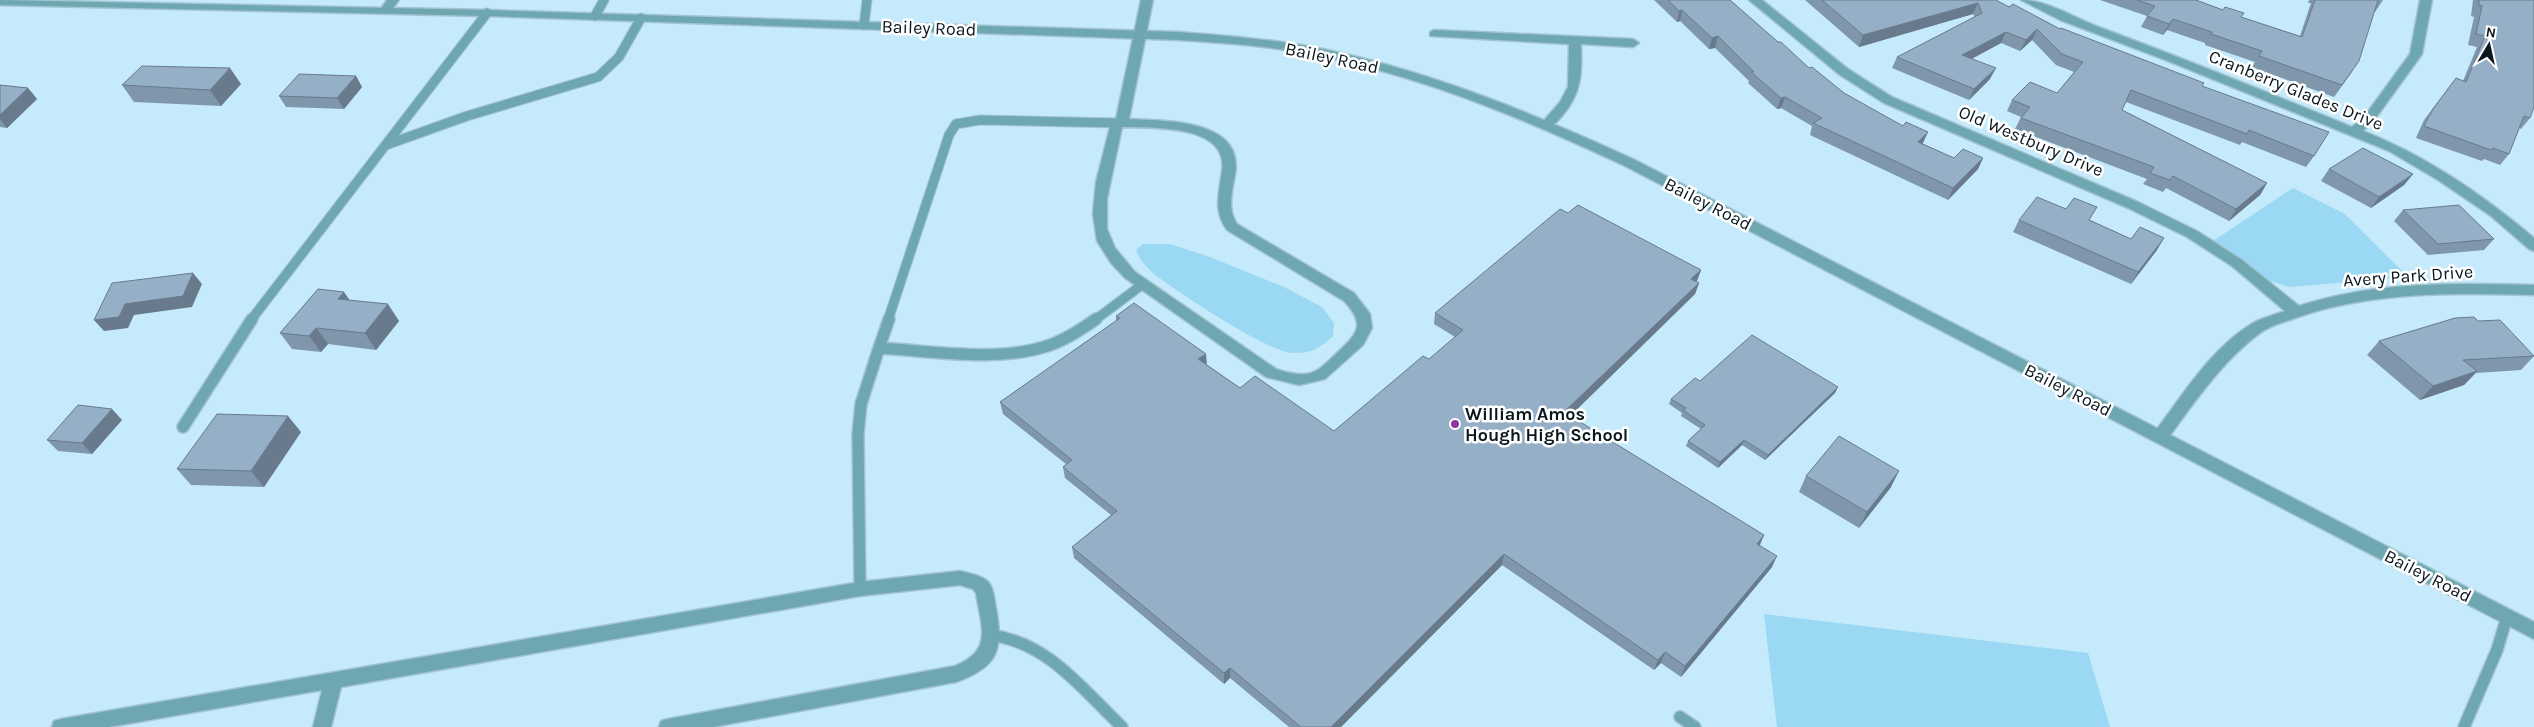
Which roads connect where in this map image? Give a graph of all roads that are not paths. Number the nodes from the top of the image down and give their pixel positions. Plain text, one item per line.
1 (604, 0) edge
2 (867, 0) edge
3 (1148, 0) edge
4 (1755, 0) edge
5 (2027, 0) edge
6 (2426, 0) edge
7 (0, 2) edge
8 (390, 5) edge
9 (487, 13) junction
10 (595, 16) junction
11 (641, 18) junction
12 (864, 25) junction
13 (1434, 34) dead end
14 (1139, 36) junction
15 (1575, 41) junction
16 (1633, 43) dead end
17 (1120, 123) junction
18 (1547, 124) junction
19 (2354, 132) junction
20 (385, 146) junction
21 (2534, 246) edge
22 (1143, 284) junction
23 (2534, 290) edge
24 (2296, 312) junction
25 (879, 348) junction
26 (183, 427) dead end
27 (2160, 438) junction
28 (860, 589) junction
29 (2507, 617) junction
30 (2534, 631) edge
31 (990, 635) junction
32 (334, 680) junction
33 (1680, 717) dead end
34 (60, 727) edge
35 (322, 727) edge
36 (668, 727) edge
37 (1122, 727) edge
38 (1695, 727) edge
39 (2464, 727) edge

1 - 10 lane
2 - 12 lane
3 - 14 street
4 - 24 street, Old Westbury Drive
5 - 19 street, Cranberry Glades Drive
6 - 19 street
7 - 8 street, Bailey Road
8 - 9 street, Bailey Road
9 - 10 street, Bailey Road
9 - 20 lane
10 - 11 street, Bailey Road
11 - 12 street, Bailey Road
11 - 20 lane
12 - 14 street, Bailey Road
13 - 15 street
14 - 17 street
14 - 18 street, Bailey Road
15 - 16 street
15 - 18 street
17 - 22 street
17 - 22 street
17 - 25 lane
18 - 27 street, Bailey Road
19 - 21 street, Cranberry Glades Drive
20 - 26 lane
22 - 25 lane
23 - 24 street, Avery Park Drive
24 - 27 street, Avery Park Drive
25 - 28 lane
27 - 29 street, Bailey Road
28 - 31 street
28 - 32 street
29 - 30 street, Bailey Road
29 - 39 lane
31 - 36 street
31 - 37 lane
32 - 34 street
32 - 35 street
33 - 38 lane

